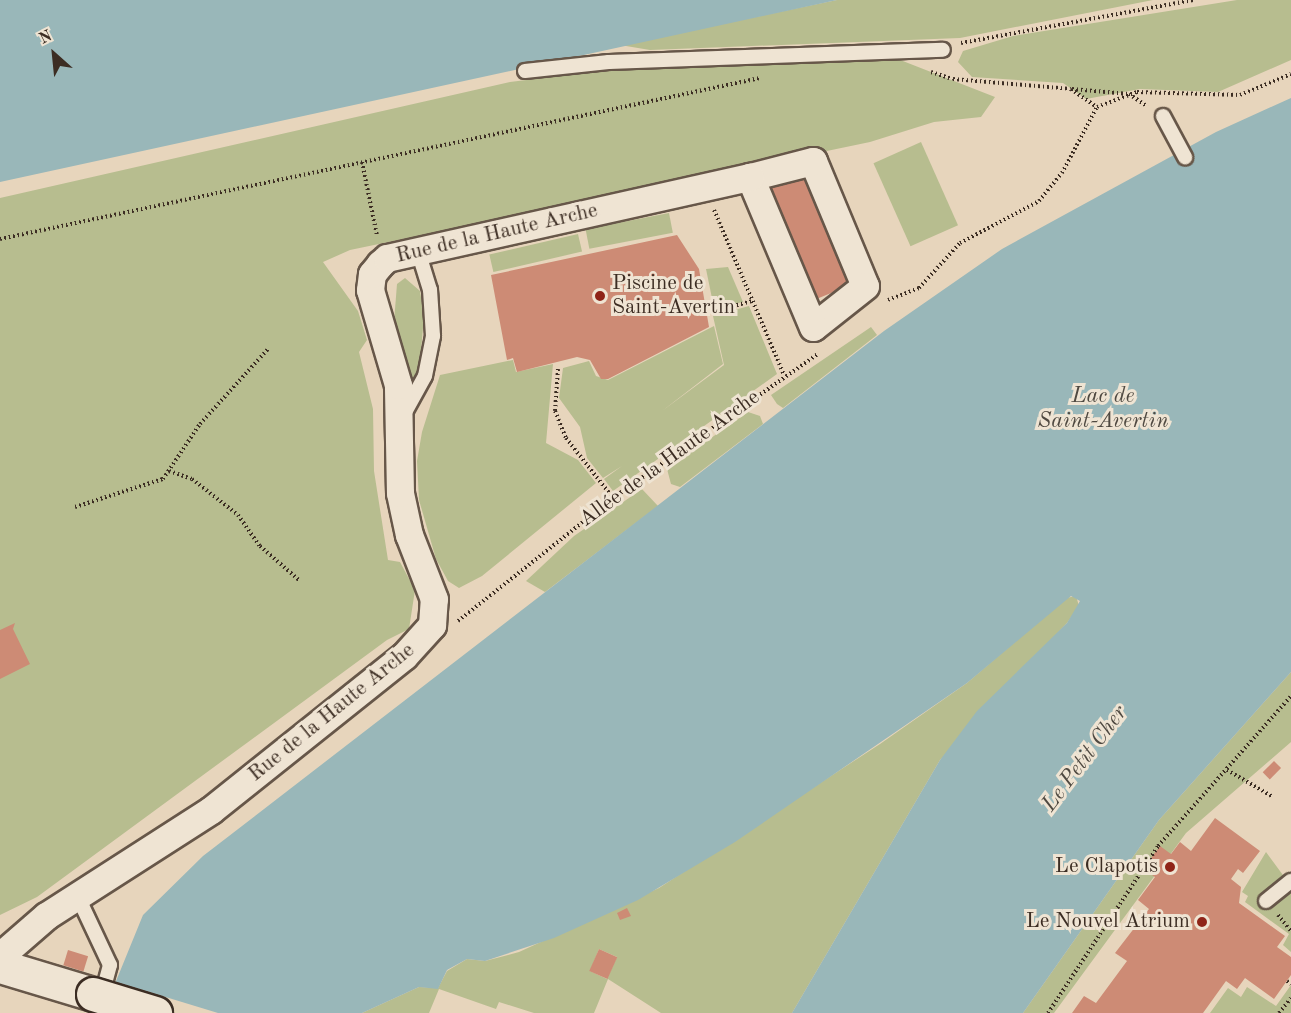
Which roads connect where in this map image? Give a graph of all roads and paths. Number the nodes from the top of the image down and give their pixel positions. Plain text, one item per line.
1 (1193, 0) edge
2 (943, 50) joint
3 (924, 69) dead end
4 (525, 71) dead end
5 (1291, 74) edge
6 (772, 75) dead end
7 (1071, 89) junction
8 (1129, 94) junction
9 (1097, 106) junction
10 (1162, 116) joint
11 (1185, 157) dead end
12 (362, 162) junction
13 (750, 177) junction
14 (704, 187) junction
15 (374, 224) dead end
16 (0, 239) edge
17 (418, 251) junction
18 (753, 301) junction
19 (882, 303) dead end
20 (715, 311) dead end
21 (270, 348) dead end
22 (822, 351) dead end
23 (558, 369) dead end
24 (784, 375) junction
25 (400, 421) junction
26 (169, 471) junction
27 (612, 498) junction
28 (75, 507) dead end
29 (299, 580) dead end
30 (447, 623) dead end
31 (1291, 696) edge
32 (1227, 770) junction
33 (1274, 797) dead end
34 (1291, 881) edge
35 (78, 897) junction
36 (1266, 901) dead end
37 (0, 956) edge
38 (0, 966) edge
39 (1291, 998) edge
40 (95, 1003) edge
41 (155, 1013) edge
42 (1048, 1013) edge
43 (1279, 1013) edge

1 - 2 path
2 - 4 lane
3 - 7 path
5 - 8 path
6 - 12 path
7 - 8 path
7 - 9 path
8 - 9 path
8 - 10 path
9 - 19 path
10 - 11 lane
12 - 15 path
12 - 16 path
13 - 13 street, Rue de la Haute Arche
13 - 14 street, Rue de la Haute Arche
14 - 17 street, Rue de la Haute Arche
14 - 18 path
17 - 25 lane
17 - 25 street, Rue de la Haute Arche
18 - 20 path
18 - 24 path
21 - 26 path
22 - 24 path, Allée de la Haute Arche
23 - 27 path
24 - 27 path, Allée de la Haute Arche
25 - 35 street, Rue de la Haute Arche
26 - 28 path
26 - 29 path
27 - 30 path, Allée de la Haute Arche
31 - 32 path
32 - 33 path
32 - 42 path
34 - 36 lane
35 - 37 street
35 - 40 lane
38 - 40 street
39 - 43 path
40 - 41 street, bridge

